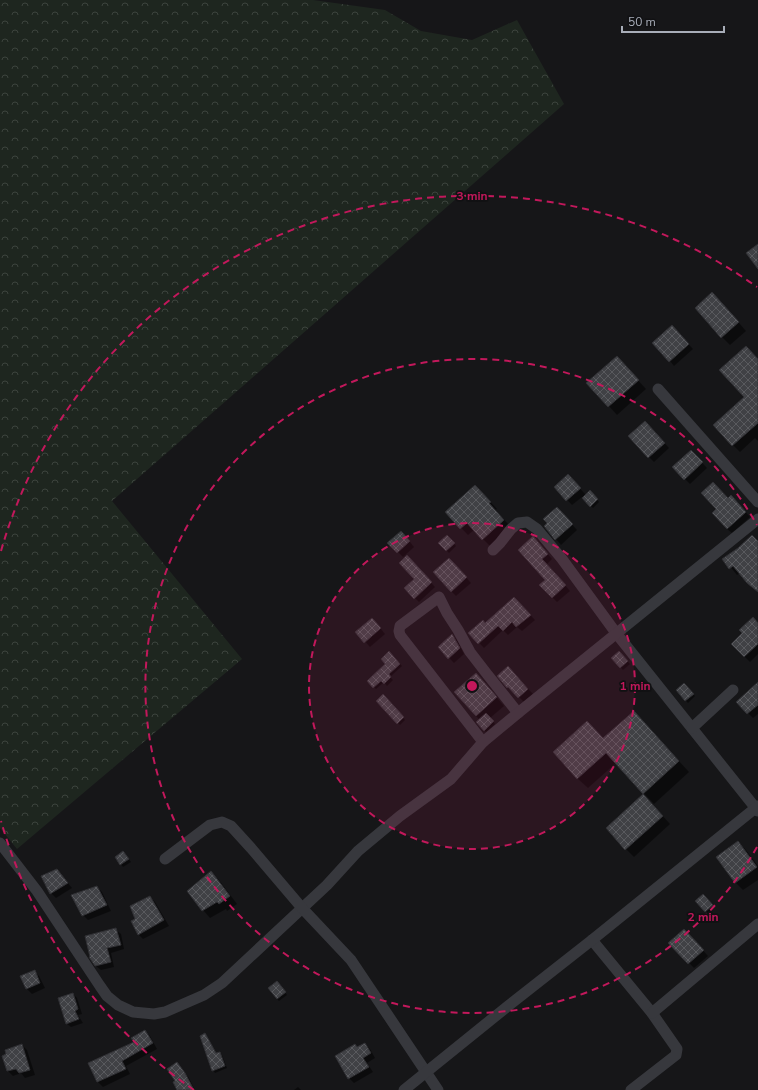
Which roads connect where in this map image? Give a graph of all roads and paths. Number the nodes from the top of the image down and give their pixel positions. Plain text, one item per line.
1 (658, 389) dead end
2 (758, 502) edge
3 (758, 519) edge
4 (493, 550) dead end
5 (616, 633) junction
6 (733, 690) dead end
7 (518, 713) junction
8 (692, 728) junction
9 (483, 742) junction
10 (757, 808) edge
11 (0, 843) edge
12 (165, 859) dead end
13 (302, 908) junction
14 (758, 924) edge
15 (592, 940) junction
16 (652, 1013) junction
17 (426, 1073) junction
18 (404, 1090) edge
19 (438, 1090) edge
20 (631, 1090) edge

1 - 2 street
3 - 5 street
4 - 5 street
5 - 7 street
5 - 8 street
6 - 8 street
7 - 9 street
7 - 9 street
8 - 10 street
9 - 13 street
10 - 15 street
11 - 13 street
12 - 13 street
13 - 17 street
14 - 16 street
15 - 16 street
15 - 17 street
16 - 20 street
17 - 18 street
17 - 19 street

